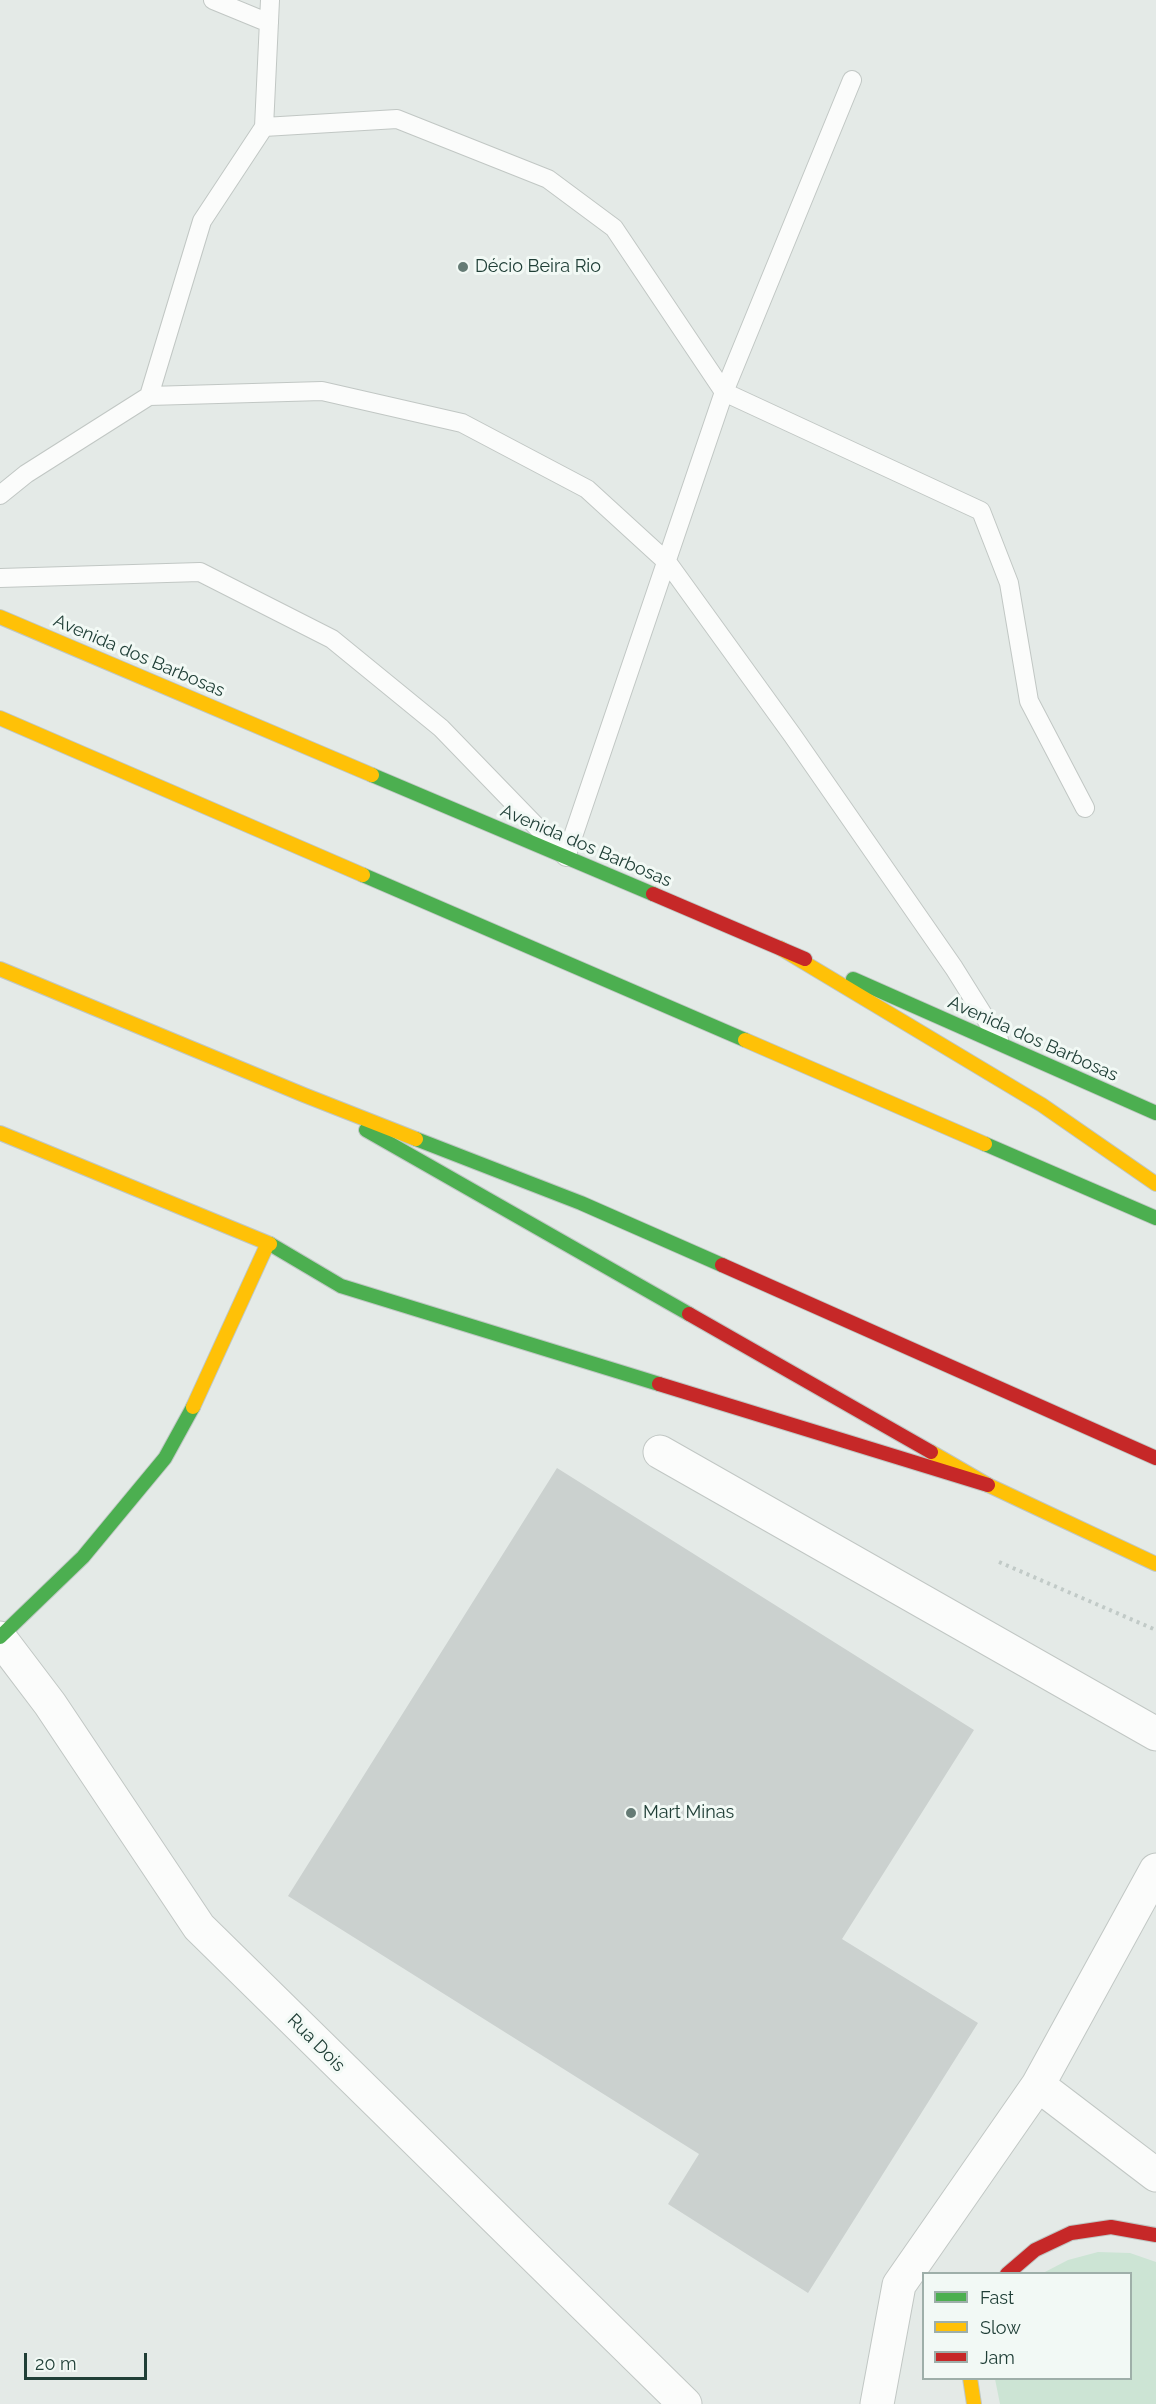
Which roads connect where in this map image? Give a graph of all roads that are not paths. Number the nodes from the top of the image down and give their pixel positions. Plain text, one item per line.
1 (213, 0) edge
2 (270, 0) edge
3 (269, 23) junction
4 (852, 80) dead end
5 (264, 127) junction
6 (723, 392) junction
7 (149, 396) junction
8 (0, 495) edge
9 (668, 563) junction
10 (0, 578) edge
11 (0, 617) edge
12 (0, 718) edge
13 (1085, 808) dead end
14 (566, 857) junction
15 (780, 948) junction
16 (0, 969) edge
17 (1002, 1044) junction
18 (304, 1095) junction
19 (1156, 1113) edge
20 (0, 1132) edge
21 (1156, 1184) edge
22 (1156, 1218) edge
23 (268, 1243) junction
24 (660, 1452) dead end
25 (1156, 1458) edge
26 (988, 1485) junction
27 (1156, 1564) edge
28 (0, 1637) edge
29 (1156, 1734) edge
30 (1156, 1869) edge
31 (1038, 2085) junction
32 (1156, 2175) edge
33 (1154, 2232) edge
34 (1009, 2272) edge
35 (970, 2380) edge
36 (685, 2404) edge
37 (878, 2404) edge
38 (974, 2404) edge

1 - 3 lane
2 - 3 lane
3 - 5 lane
4 - 6 lane
5 - 6 lane
5 - 7 lane
6 - 9 lane
6 - 13 lane
7 - 8 lane
7 - 9 lane
9 - 14 lane
9 - 17 lane
10 - 14 lane
11 - 14 main road, Avenida dos Barbosas
12 - 22 main road
14 - 15 main road, Avenida dos Barbosas
15 - 17 main road, Avenida dos Barbosas
15 - 21 main road
16 - 18 main road
17 - 19 main road, Avenida dos Barbosas
18 - 25 main road
18 - 26 main road
20 - 23 main road
23 - 26 main road
23 - 28 main road
24 - 29 street
26 - 27 main road
28 - 36 street, Rua Dois
30 - 31 street
31 - 32 street
31 - 37 street
33 - 34 main road
35 - 38 main road

